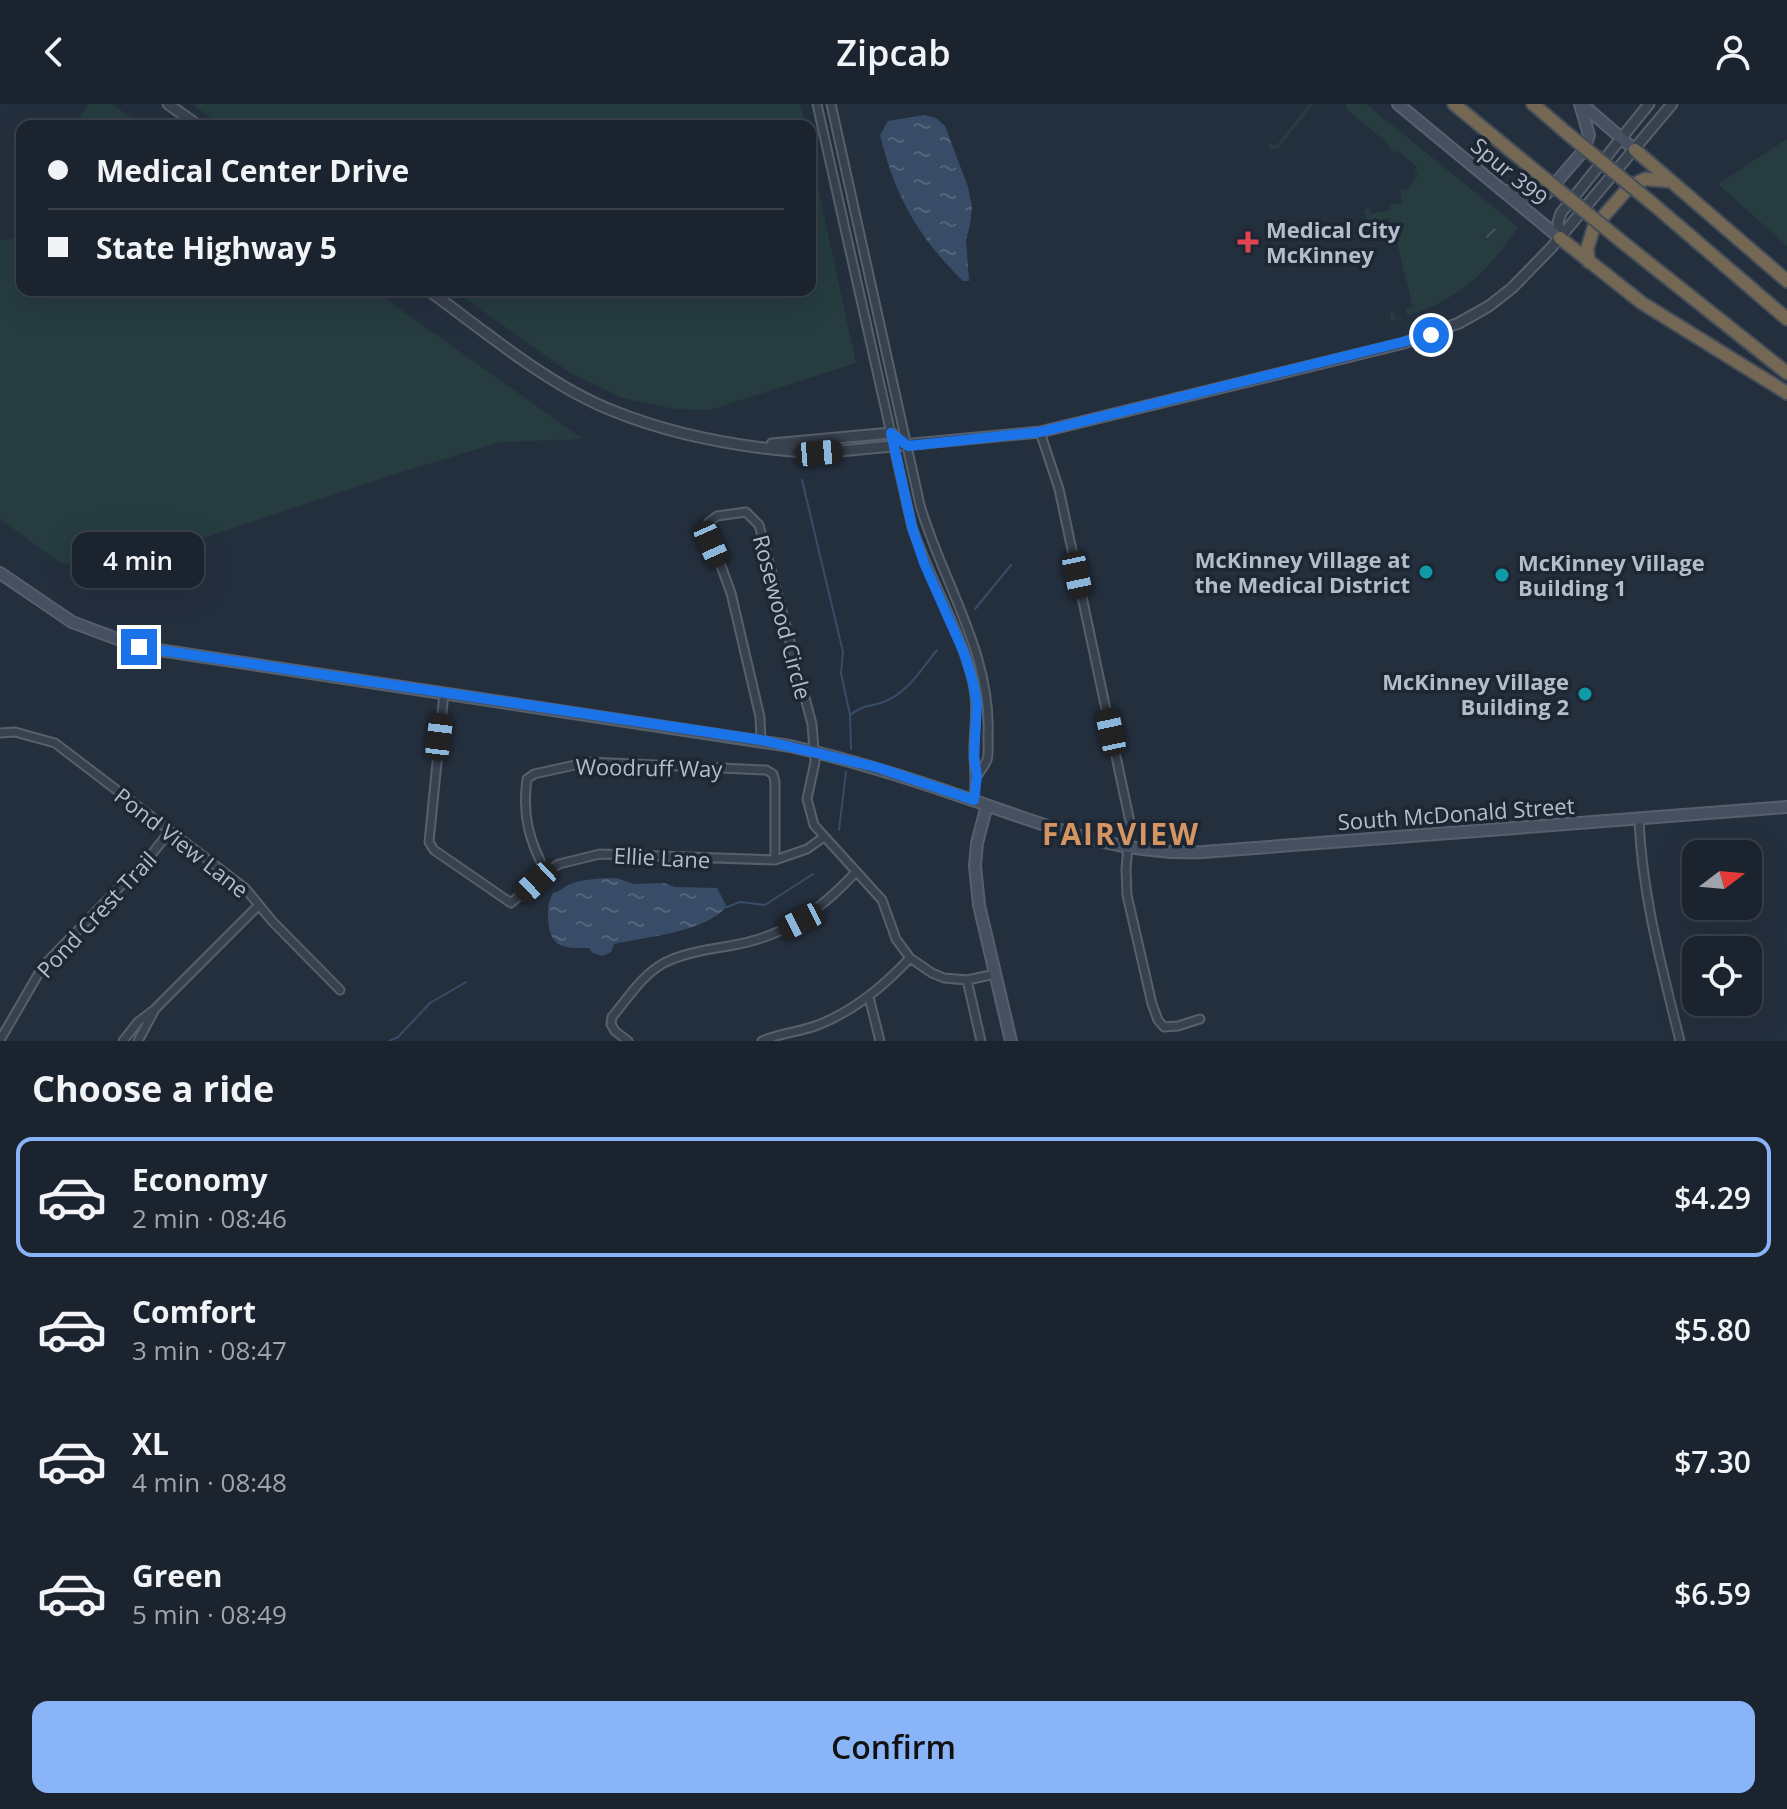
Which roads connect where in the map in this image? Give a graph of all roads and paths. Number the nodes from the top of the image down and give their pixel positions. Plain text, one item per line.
1 (168, 104) edge
2 (817, 104) edge
3 (831, 104) edge
4 (1398, 104) edge
5 (1454, 104) edge
6 (1581, 104) edge
7 (1649, 104) edge
8 (1672, 104) edge
9 (1538, 107) edge
10 (191, 120) edge
11 (1622, 139) junction
12 (1635, 150) junction
13 (1671, 181) junction
14 (1501, 190) junction
15 (1560, 238) junction
16 (1589, 262) junction
17 (1787, 281) edge
18 (874, 292) junction
19 (860, 295) junction
20 (436, 296) edge
21 (1787, 319) edge
22 (1787, 373) edge
23 (1787, 393) edge
24 (1040, 432) junction
25 (891, 433) junction
26 (753, 445) junction
27 (908, 446) junction
28 (894, 447) junction
29 (0, 573) edge
30 (958, 606) junction
31 (947, 610) junction
32 (444, 693) junction
33 (0, 733) edge
34 (761, 740) junction
35 (816, 752) junction
36 (977, 776) junction
37 (974, 800) junction
38 (987, 805) junction
39 (1787, 807) edge
40 (1639, 820) junction
41 (170, 831) junction
42 (824, 837) junction
43 (1128, 849) junction
44 (775, 860) junction
45 (546, 872) junction
46 (856, 872) junction
47 (259, 905) junction
48 (910, 958) junction
49 (995, 974) junction
50 (967, 980) junction
51 (340, 990) dead end
52 (869, 997) junction
53 (155, 1009) junction
54 (1200, 1019) dead end
55 (785, 1035) junction
56 (0, 1040) edge
57 (123, 1041) edge
58 (138, 1041) edge
59 (628, 1041) edge
60 (762, 1041) edge
61 (794, 1041) edge
62 (880, 1041) edge
63 (981, 1041) edge
64 (1011, 1041) edge
65 (1680, 1041) edge

1 - 10 street
2 - 19 street
3 - 18 street
4 - 14 main road, Spur 399
5 - 22 highway, bridge
6 - 11 main road
6 - 14 main road
7 - 11 street
8 - 12 street
9 - 21 highway, bridge
11 - 12 main road
11 - 15 street
12 - 13 highway
12 - 15 street
13 - 16 highway
13 - 17 highway
14 - 15 main road, Spur 399
15 - 16 highway
15 - 24 street
16 - 23 highway
18 - 19 street
18 - 27 street
19 - 25 street
20 - 26 street
24 - 27 street
24 - 43 street
25 - 26 street
25 - 27 street
25 - 28 street
26 - 28 street
27 - 28 street
27 - 30 street
28 - 31 street
29 - 32 main road, South McDonald Street
30 - 31 street
30 - 36 street
31 - 36 street
32 - 34 main road, South McDonald Street
32 - 45 street, Ellie Lane
33 - 41 street, Pond View Lane
34 - 35 main road, South McDonald Street
34 - 35 street, Rosewood Circle
35 - 37 main road, South McDonald Street
35 - 42 street
36 - 37 street
37 - 38 main road, South McDonald Street
38 - 43 main road, South McDonald Street
38 - 49 main road
39 - 40 main road, South McDonald Street
40 - 43 main road, South McDonald Street
40 - 65 street
41 - 47 street, Pond View Lane
41 - 56 street, Pond Crest Trail
42 - 44 street, Ellie Lane
42 - 46 street
43 - 54 street
44 - 45 street, Ellie Lane
44 - 45 street, Woodruff Way
46 - 48 street
46 - 59 street
47 - 51 street, Pond View Lane
47 - 53 street
48 - 50 street
48 - 52 street
49 - 50 street
49 - 64 main road
50 - 63 street
52 - 55 street
52 - 62 street
53 - 57 street
53 - 58 street
55 - 60 street
55 - 61 street

